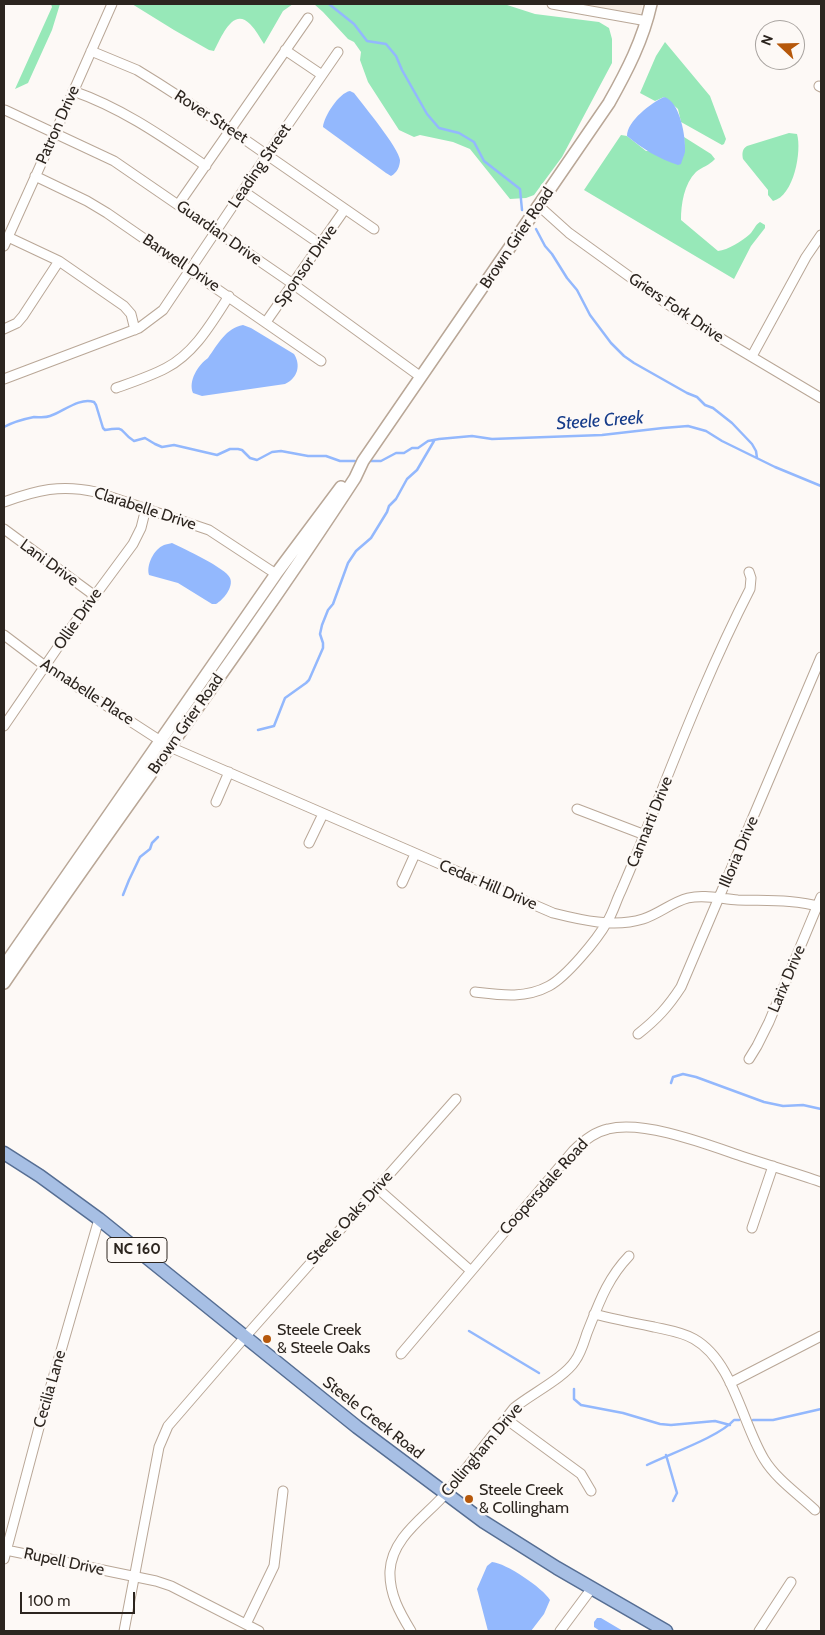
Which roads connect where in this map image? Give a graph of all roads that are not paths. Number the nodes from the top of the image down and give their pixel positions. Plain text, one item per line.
1 (112, 4) edge
2 (552, 4) edge
3 (651, 4) edge
4 (308, 18) dead end
5 (647, 21) junction
6 (285, 50) junction
7 (91, 51) junction
8 (338, 52) dead end
9 (322, 76) junction
10 (73, 91) junction
11 (5, 110) dead end
12 (230, 130) junction
13 (55, 133) junction
14 (267, 155) junction
15 (206, 166) junction
16 (35, 176) junction
17 (243, 191) junction
18 (178, 205) junction
19 (539, 206) junction
20 (345, 209) junction
21 (374, 229) dead end
22 (216, 232) junction
23 (8, 236) junction
24 (821, 236) edge
25 (320, 244) junction
26 (4, 246) edge
27 (59, 261) junction
28 (190, 270) junction
29 (293, 284) junction
30 (229, 296) junction
31 (266, 322) junction
32 (4, 329) edge
33 (135, 330) junction
34 (752, 356) junction
35 (321, 361) dead end
36 (421, 377) junction
37 (4, 379) edge
38 (116, 388) dead end
39 (821, 398) edge
40 (363, 461) junction
41 (4, 502) edge
42 (146, 508) junction
43 (4, 530) edge
44 (749, 572) dead end
45 (276, 574) junction
46 (95, 596) junction
47 (4, 635) edge
48 (821, 658) edge
49 (45, 666) junction
50 (224, 671) junction
51 (4, 726) edge
52 (160, 740) junction
53 (170, 747) junction
54 (229, 772) junction
55 (216, 802) dead end
56 (577, 809) dead end
57 (323, 814) junction
58 (645, 835) junction
59 (309, 843) dead end
60 (415, 854) junction
61 (402, 884) dead end
62 (719, 898) junction
63 (820, 904) edge
64 (607, 922) junction
65 (4, 966) edge
66 (4, 983) edge
67 (475, 992) dead end
68 (638, 1034) dead end
69 (749, 1059) dead end
70 (456, 1099) dead end
71 (4, 1153) edge
72 (773, 1166) junction
73 (821, 1182) edge
74 (377, 1188) junction
75 (99, 1219) junction
76 (752, 1228) dead end
77 (629, 1256) dead end
78 (471, 1271) junction
79 (594, 1314) junction
80 (821, 1336) edge
81 (245, 1337) junction
82 (401, 1354) dead end
83 (730, 1383) junction
84 (506, 1419) junction
85 (283, 1491) dead end
86 (591, 1491) dead end
87 (445, 1494) junction
88 (815, 1510) dead end
89 (5, 1554) edge
90 (135, 1576) junction
91 (791, 1582) dead end
92 (592, 1588) junction
93 (246, 1624) junction
94 (124, 1631) edge
95 (259, 1631) edge
96 (411, 1631) edge
97 (560, 1631) edge
98 (666, 1631) edge
99 (759, 1631) edge

1 - 7 street, Patron Drive
2 - 5 street
3 - 5 main road, Brown Grier Road
4 - 6 street
5 - 19 main road, Brown Grier Road
6 - 9 street
6 - 12 street
7 - 10 street, Patron Drive
7 - 12 street, Rover Street
8 - 9 street, Leading Street
9 - 14 street, Leading Street
10 - 13 street, Patron Drive
10 - 15 street
11 - 13 street, Guardian Drive
12 - 14 street, Rover Street
12 - 15 street
13 - 16 street, Patron Drive
13 - 18 street, Guardian Drive
14 - 17 street, Leading Street
14 - 20 street, Rover Street
15 - 18 street
16 - 23 street, Patron Drive
16 - 28 street, Barwell Drive
17 - 22 street, Leading Street
17 - 25 street
18 - 22 street, Guardian Drive
19 - 34 street, Griers Fork Drive
19 - 36 main road, Brown Grier Road
20 - 21 street, Rover Street
20 - 25 street, Sponsor Drive
22 - 28 street, Leading Street
22 - 29 street, Guardian Drive
23 - 26 street, Patron Drive
23 - 27 street
24 - 34 street
25 - 29 street, Sponsor Drive
27 - 32 street
27 - 33 street
28 - 30 street, Barwell Drive
28 - 33 street, Leading Street
29 - 31 street, Sponsor Drive
29 - 36 street, Guardian Drive
30 - 31 street, Barwell Drive
30 - 38 street
31 - 35 street, Barwell Drive
33 - 37 street, Leading Street
34 - 39 street, Griers Fork Drive
36 - 40 main road, Brown Grier Road
40 - 45 main road, Brown Grier Road
40 - 50 main road, Brown Grier Road
41 - 42 street, Clarabelle Drive
42 - 45 street, Clarabelle Drive
42 - 46 street, Ollie Drive
43 - 46 street, Lani Drive
44 - 58 street, Cannarti Drive
45 - 50 main road
45 - 52 main road, Brown Grier Road
46 - 49 street, Ollie Drive
47 - 49 street, Annabelle Place
48 - 62 street, Illoria Drive
49 - 51 street, Ollie Drive
49 - 52 street, Annabelle Place
50 - 53 main road, Brown Grier Road
52 - 53 street, Annabelle Place
52 - 65 main road, Brown Grier Road
53 - 54 street, Cedar Hill Drive
53 - 66 main road, Brown Grier Road
54 - 55 street
54 - 57 street, Cedar Hill Drive
56 - 58 street
57 - 59 street
57 - 60 street, Cedar Hill Drive
58 - 64 street, Cannarti Drive
60 - 61 street
60 - 64 street, Cedar Hill Drive
62 - 63 street, Cedar Hill Drive
62 - 64 street, Cedar Hill Drive
62 - 68 street, Illoria Drive
63 - 69 street, Larix Drive
64 - 67 street, Cannarti Drive
70 - 74 street, Steele Oaks Drive
71 - 75 main road, Steele Creek Road / NC 160
72 - 73 street, Coopersdale Road
72 - 76 street
72 - 78 street, Coopersdale Road
74 - 78 street
74 - 81 street, Steele Oaks Drive
75 - 81 main road, Steele Creek Road / NC 160
75 - 89 street, Cecilia Lane
77 - 79 street, Collingham Drive
78 - 82 street, Coopersdale Road
79 - 83 street
79 - 84 street, Collingham Drive
80 - 83 street
81 - 87 main road, Steele Creek Road / NC 160
81 - 90 street
83 - 88 street
84 - 86 street
84 - 87 street, Collingham Drive
85 - 93 street
87 - 92 main road, Steele Creek Road / NC 160
87 - 96 street, Collingham Drive
89 - 90 street, Rupell Drive
90 - 93 street, Rupell Drive
90 - 94 street
91 - 99 street
92 - 97 street
92 - 98 main road, Steele Creek Road / NC 160
93 - 95 street, Rupell Drive

